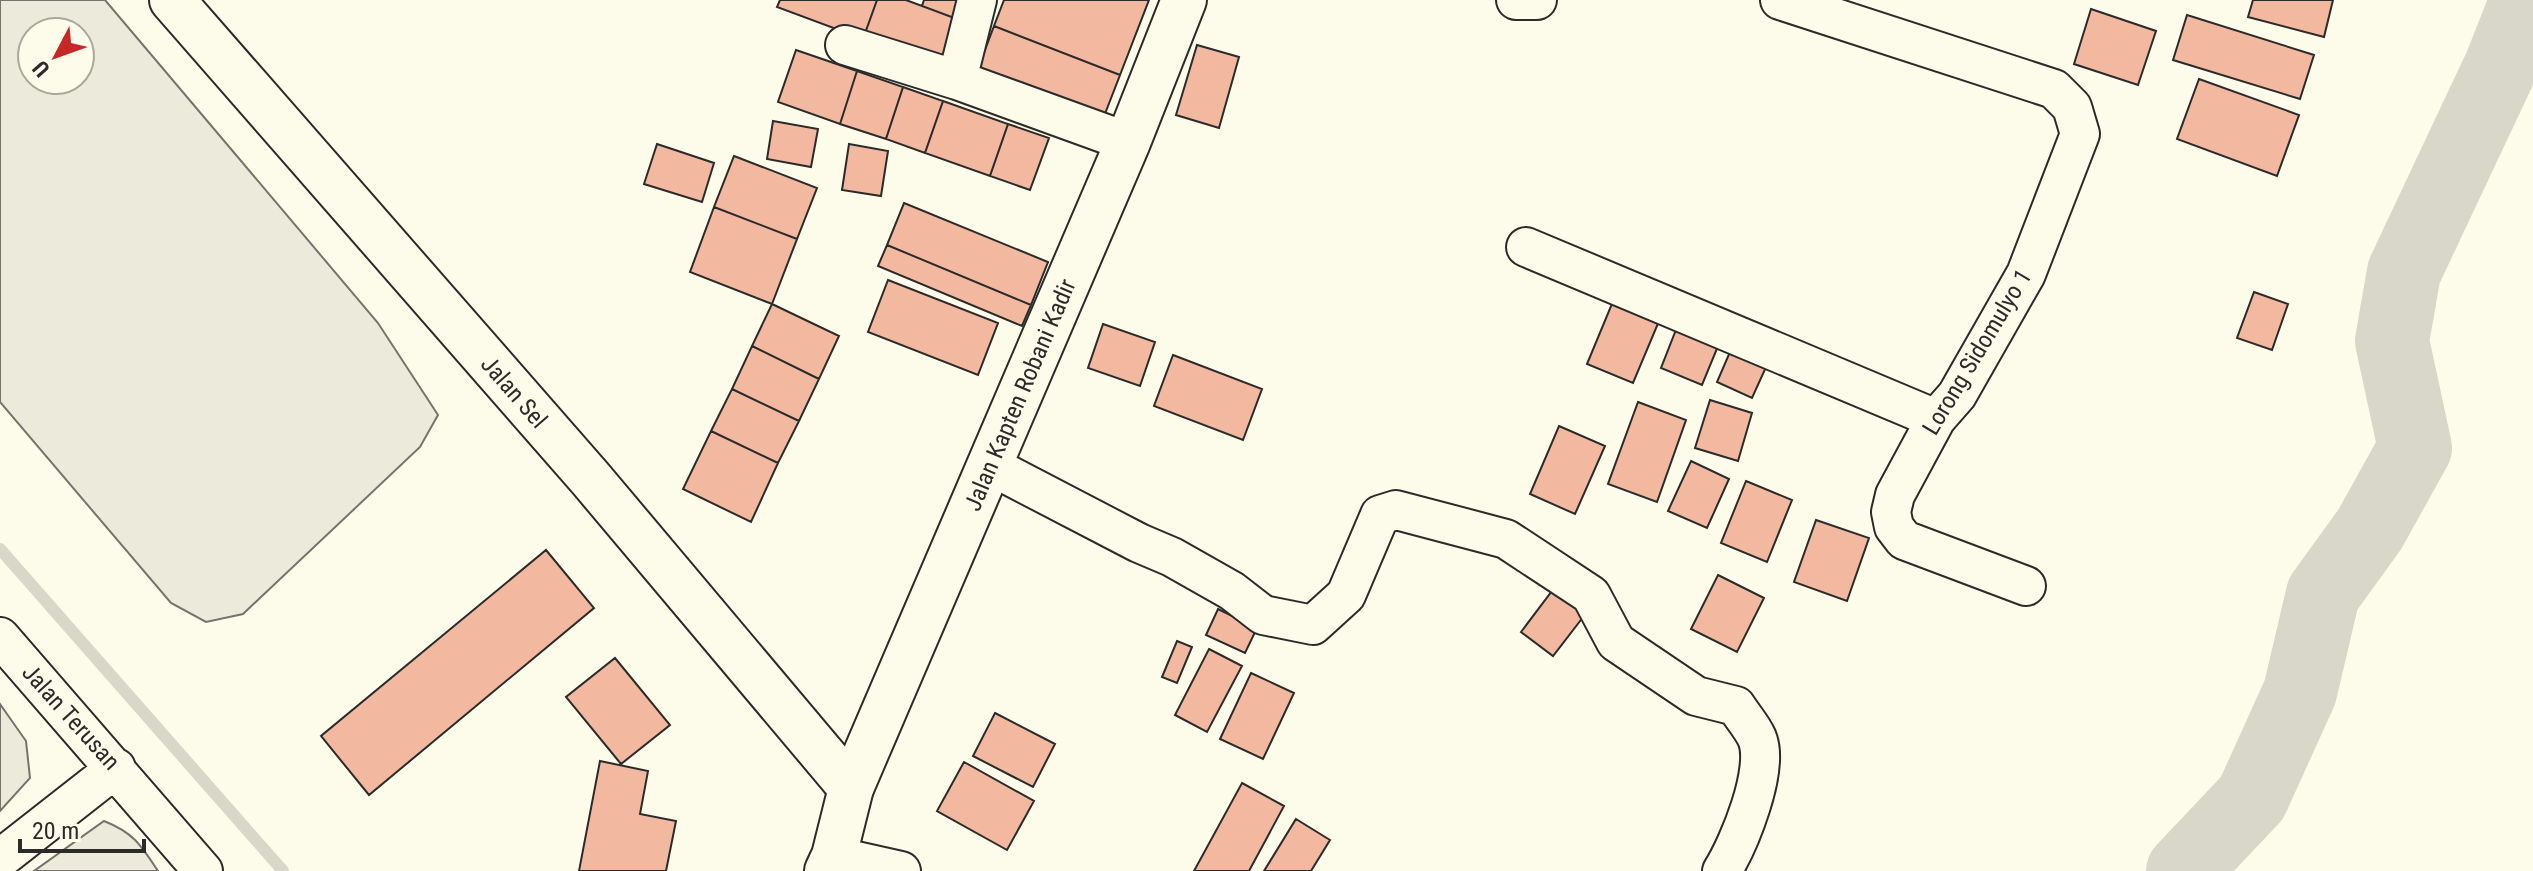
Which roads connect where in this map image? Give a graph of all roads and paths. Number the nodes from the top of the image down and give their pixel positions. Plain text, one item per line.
1 (172, 0) edge
2 (977, 0) edge
3 (1184, 0) edge
4 (1516, 0) edge
5 (1537, 0) edge
6 (1780, 0) edge
7 (845, 45) dead end
8 (957, 80) junction
9 (1128, 142) junction
10 (1526, 247) dead end
11 (1936, 419) junction
12 (989, 465) junction
13 (2026, 586) dead end
14 (0, 637) edge
15 (116, 768) junction
16 (851, 788) junction
17 (0, 859) edge
18 (830, 864) edge
19 (203, 871) edge
20 (901, 871) edge
21 (1722, 871) edge

1 - 16 street, Jalan Sel
2 - 8 street
3 - 9 street, Jalan Kapten Robani Kadir
4 - 5 street
6 - 11 street, Lorong Sidomulyo 1
7 - 8 street
8 - 9 street
9 - 12 street, Jalan Kapten Robani Kadir
10 - 11 street
11 - 13 street, Lorong Sidomulyo 1
12 - 16 street, Jalan Kapten Robani Kadir
12 - 21 street
14 - 15 street, Jalan Terusan
15 - 17 street
15 - 19 street, Jalan Terusan
16 - 18 street, Jalan Kapten Robani Kadir
18 - 20 street

